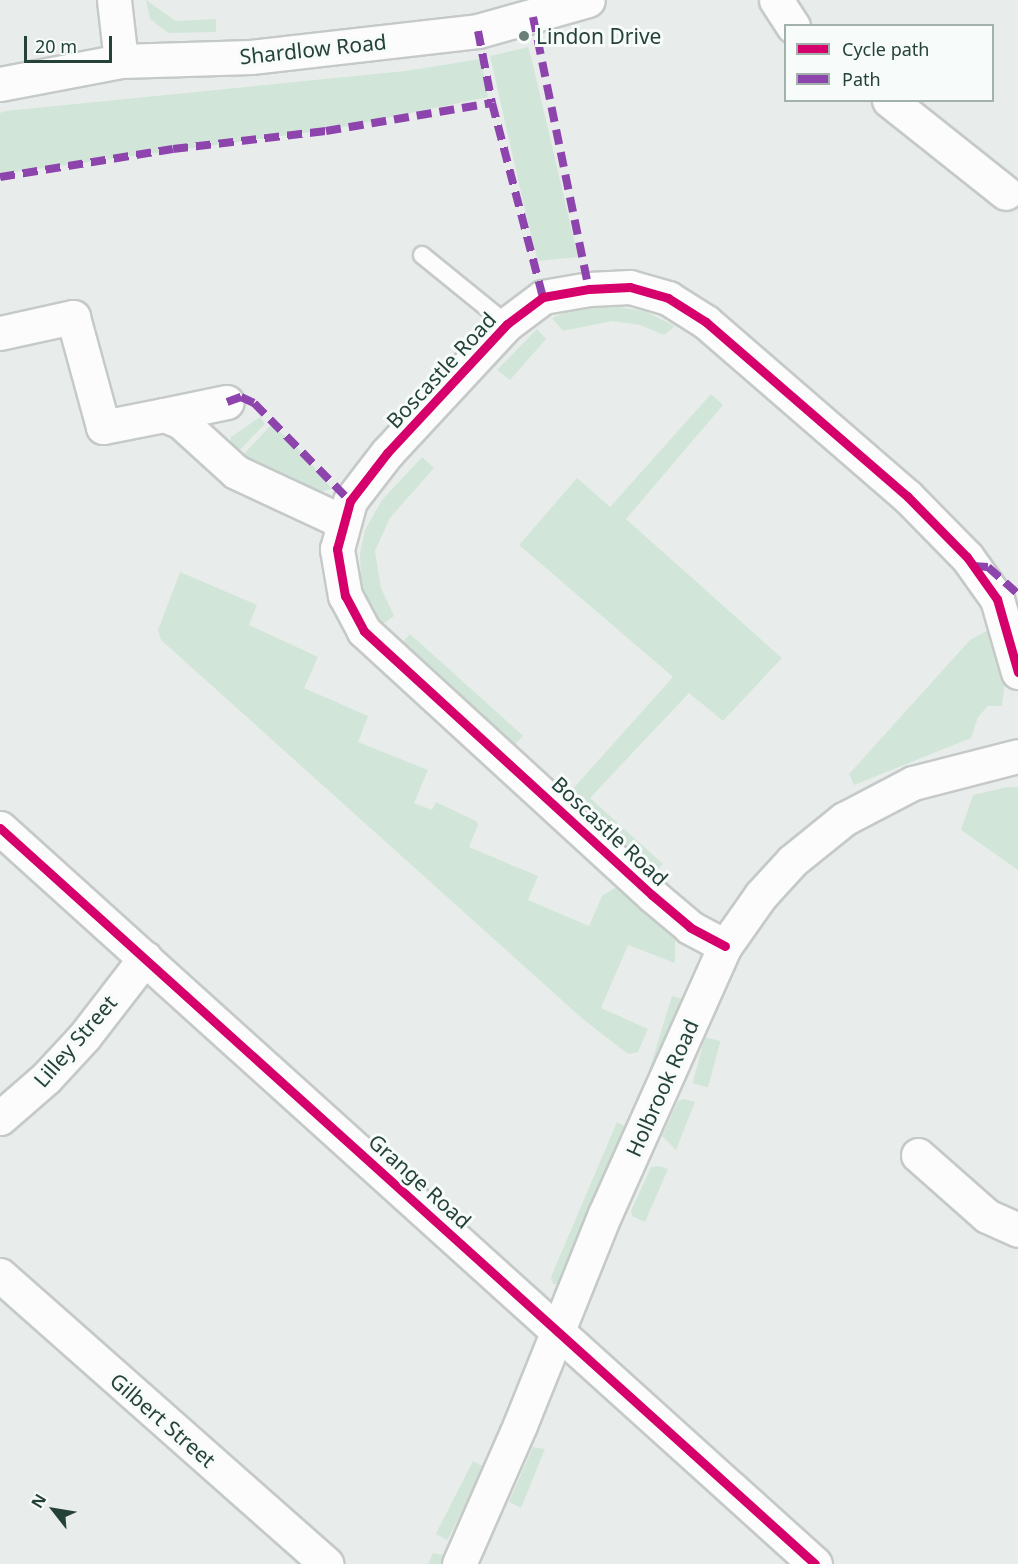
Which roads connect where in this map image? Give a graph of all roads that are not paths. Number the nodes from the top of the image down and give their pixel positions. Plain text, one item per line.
1 (114, 0) edge
2 (588, 0) edge
3 (776, 0) edge
4 (791, 24) edge
5 (121, 61) junction
6 (0, 84) edge
7 (892, 102) edge
8 (1006, 193) dead end
9 (422, 255) dead end
10 (507, 324) junction
11 (0, 333) edge
12 (227, 402) dead end
13 (164, 415) junction
14 (341, 520) junction
15 (1018, 672) edge
16 (1018, 756) edge
17 (0, 828) edge
18 (724, 946) junction
19 (145, 958) junction
20 (0, 1118) edge
21 (918, 1155) dead end
22 (1018, 1230) edge
23 (0, 1275) edge
24 (559, 1331) junction
25 (327, 1564) edge
26 (459, 1564) edge
27 (814, 1564) edge

1 - 5 street
2 - 5 street, Shardlow Road
3 - 4 street
5 - 6 street, Shardlow Road
7 - 8 street
9 - 10 lane
10 - 14 street, Boscastle Road
10 - 15 street, Boscastle Road
11 - 13 street
12 - 13 street
13 - 14 street
14 - 18 street, Boscastle Road
16 - 18 street, Holbrook Road
17 - 19 street, Grange Road
18 - 24 street, Holbrook Road
19 - 20 street, Lilley Street
19 - 24 street, Grange Road
21 - 22 street
23 - 25 street, Gilbert Street
24 - 26 street, Holbrook Road
24 - 27 street, Grange Road

